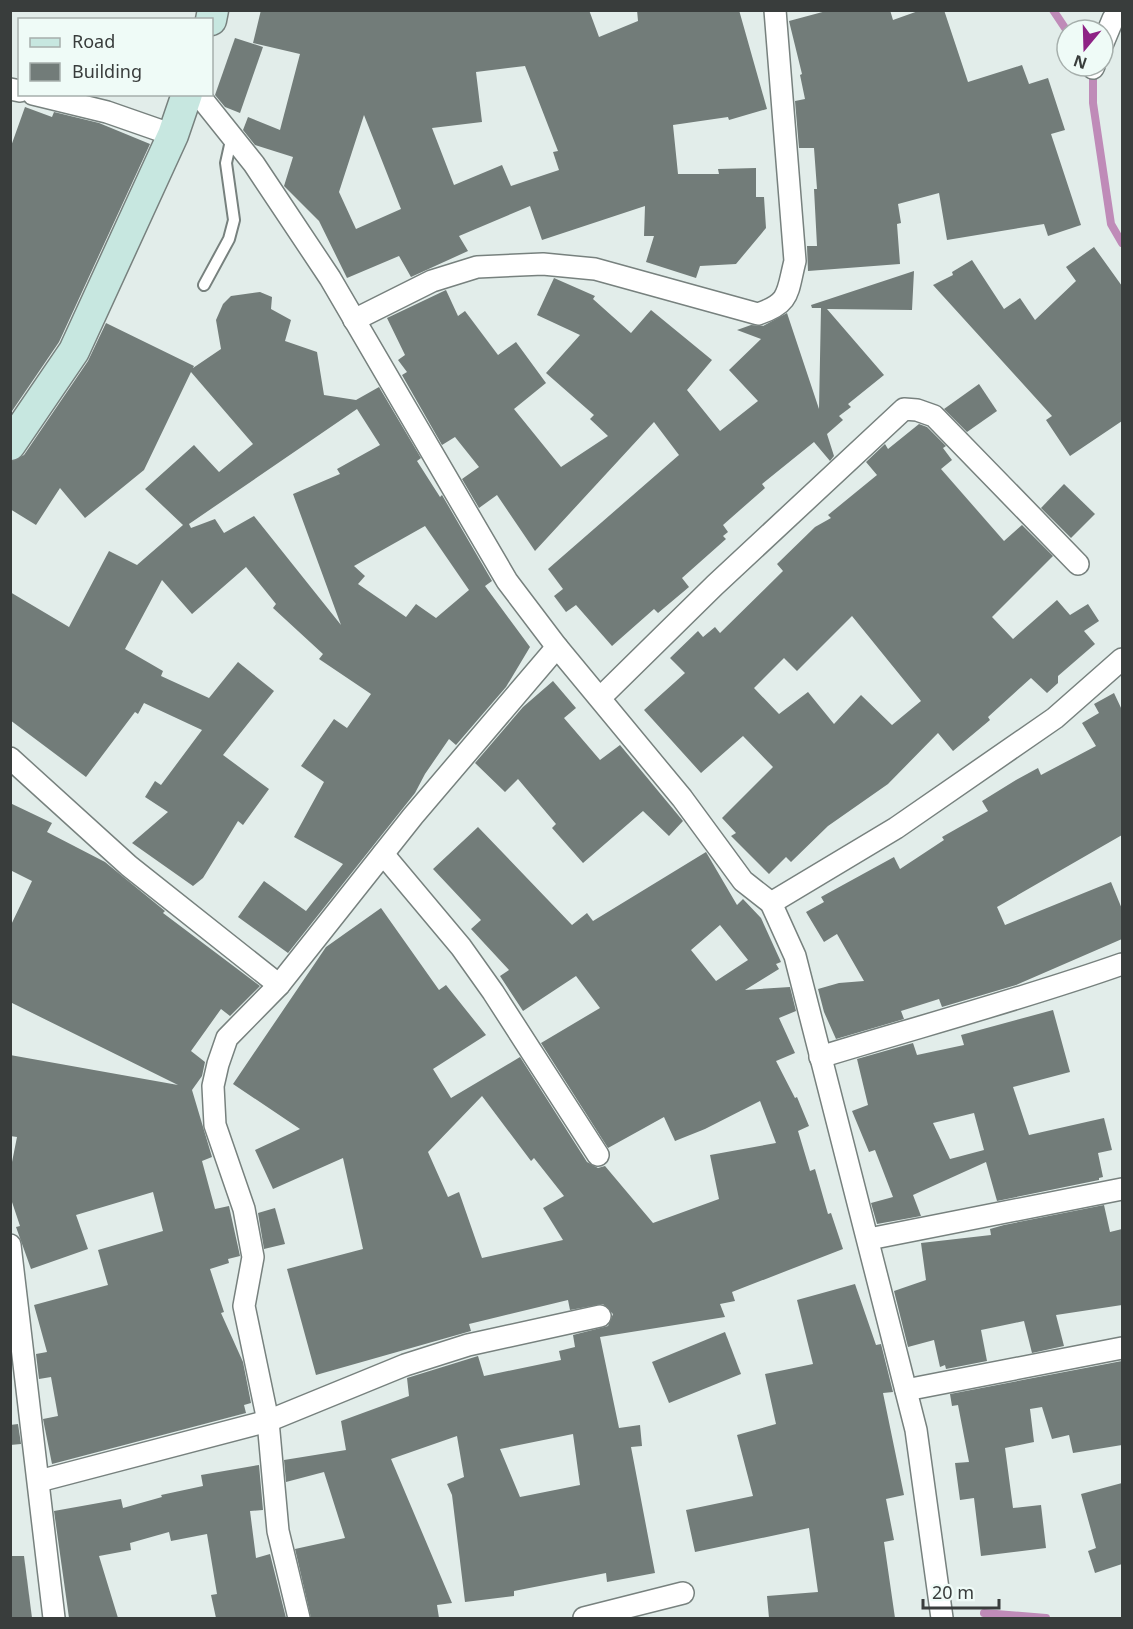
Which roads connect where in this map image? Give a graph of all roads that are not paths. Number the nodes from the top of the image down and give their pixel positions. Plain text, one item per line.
1 (775, 10) edge
2 (41, 96) edge
3 (186, 96) edge
4 (200, 96) edge
5 (172, 135) junction
6 (232, 136) junction
7 (204, 285) dead end
8 (354, 320) junction
9 (10, 445) edge
10 (1078, 564) dead end
11 (557, 647) junction
12 (1122, 659) edge
13 (600, 698) junction
14 (10, 758) edge
15 (383, 854) junction
16 (771, 903) junction
17 (1122, 964) edge
18 (279, 985) junction
19 (820, 1057) junction
20 (598, 1155) dead end
21 (1122, 1189) edge
22 (869, 1239) junction
23 (10, 1245) edge
24 (600, 1316) dead end
25 (1122, 1348) edge
26 (906, 1390) junction
27 (267, 1421) junction
28 (39, 1481) junction
29 (683, 1593) dead end
30 (54, 1618) edge
31 (300, 1618) edge
32 (588, 1618) edge
33 (942, 1618) edge

1 - 8 street
2 - 5 street
3 - 5 street
4 - 6 street
5 - 9 street
6 - 7 lane
6 - 8 street
8 - 11 street
10 - 13 street
11 - 13 street
11 - 15 street
12 - 16 street
13 - 16 street
14 - 18 street
15 - 18 street
15 - 20 street
16 - 19 street
17 - 19 street
18 - 27 street
19 - 22 street
21 - 22 street
22 - 26 street
23 - 28 street
24 - 27 street
25 - 26 street
26 - 33 street
27 - 28 street
27 - 31 street
28 - 30 street
29 - 32 street

